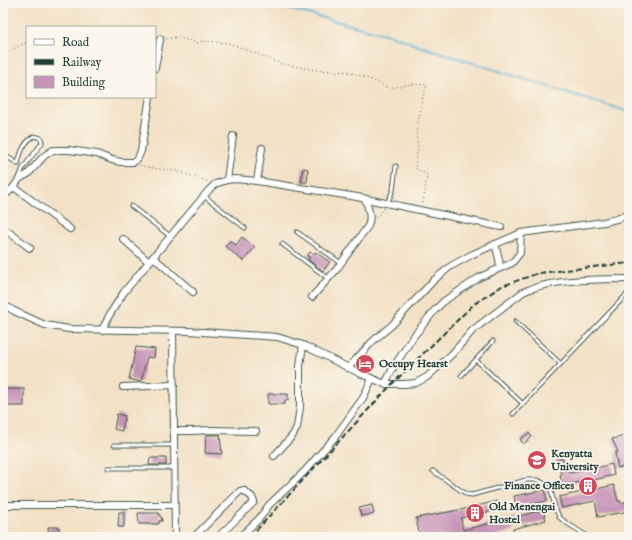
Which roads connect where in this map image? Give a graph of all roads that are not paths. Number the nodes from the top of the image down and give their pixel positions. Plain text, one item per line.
1 (160, 39) road end
2 (156, 62) edge
3 (150, 98) edge
4 (233, 136) dead end
5 (262, 148) dead end
6 (3, 154) edge
7 (18, 164) junction
8 (396, 166) dead end
9 (23, 168) junction
10 (19, 180) junction
11 (227, 180) junction
12 (257, 181) junction
13 (14, 187) junction
14 (204, 196) junction
15 (3, 197) edge
16 (365, 199) junction
17 (387, 204) junction
18 (131, 206) dead end
19 (629, 214) edge
20 (501, 227) dead end
21 (3, 228) edge
22 (245, 228) dead end
23 (70, 229) dead end
24 (297, 232) dead end
25 (521, 233) junction
26 (170, 236) junction
27 (123, 239) dead end
28 (282, 244) dead end
29 (495, 244) junction
30 (30, 248) dead end
31 (151, 260) junction
32 (342, 263) junction
33 (500, 267) junction
34 (329, 279) junction
35 (629, 279) edge
36 (193, 292) dead end
37 (629, 292) edge
38 (312, 297) dead end
39 (3, 304) edge
40 (515, 321) dead end
41 (102, 330) junction
42 (173, 331) junction
43 (493, 341) dead end
44 (303, 345) junction
45 (476, 360) junction
46 (560, 363) junction
47 (348, 368) junction
48 (461, 376) dead end
49 (372, 379) junction
50 (174, 384) junction
51 (385, 384) junction
52 (123, 387) dead end
53 (522, 403) junction
54 (513, 414) dead end
55 (173, 431) junction
56 (256, 431) dead end
57 (114, 445) dead end
58 (174, 445) junction
59 (274, 456) dead end
60 (108, 468) dead end
61 (175, 468) junction
62 (433, 471) dead end
63 (3, 505) edge
64 (174, 505) junction
65 (626, 533) dead end
66 (175, 537) edge
67 (194, 537) edge
68 (218, 537) edge
69 (240, 537) edge
70 (589, 537) edge
71 (624, 537) edge

1 - 2 street
3 - 10 street
4 - 11 street
5 - 12 street
6 - 7 lane
7 - 9 lane
7 - 9 lane
8 - 17 lane
9 - 10 lane
10 - 13 street
11 - 12 street
11 - 14 street
12 - 16 street
13 - 15 street
13 - 23 street
14 - 22 lane
14 - 26 street
16 - 17 street
16 - 32 street
17 - 20 street
18 - 26 lane
19 - 25 street
21 - 30 street
24 - 32 lane
25 - 29 street
25 - 33 street
26 - 31 street
27 - 31 street
28 - 34 lane
29 - 33 street
29 - 47 street
31 - 36 street
31 - 41 street
32 - 34 street
33 - 51 street
34 - 38 street
35 - 51 street
37 - 46 lane
39 - 41 street
40 - 46 lane
41 - 42 street
42 - 44 street
42 - 50 street
43 - 45 lane
44 - 47 street
44 - 59 street
45 - 48 lane
45 - 53 lane
46 - 53 lane
47 - 49 street
49 - 51 street
49 - 69 street
50 - 52 street
50 - 55 street
53 - 54 lane
55 - 56 street
55 - 58 street
57 - 58 lane
58 - 61 street
60 - 61 lane
61 - 64 street
62 - 70 lane
63 - 64 street
64 - 66 street
65 - 71 lane
67 - 68 street

